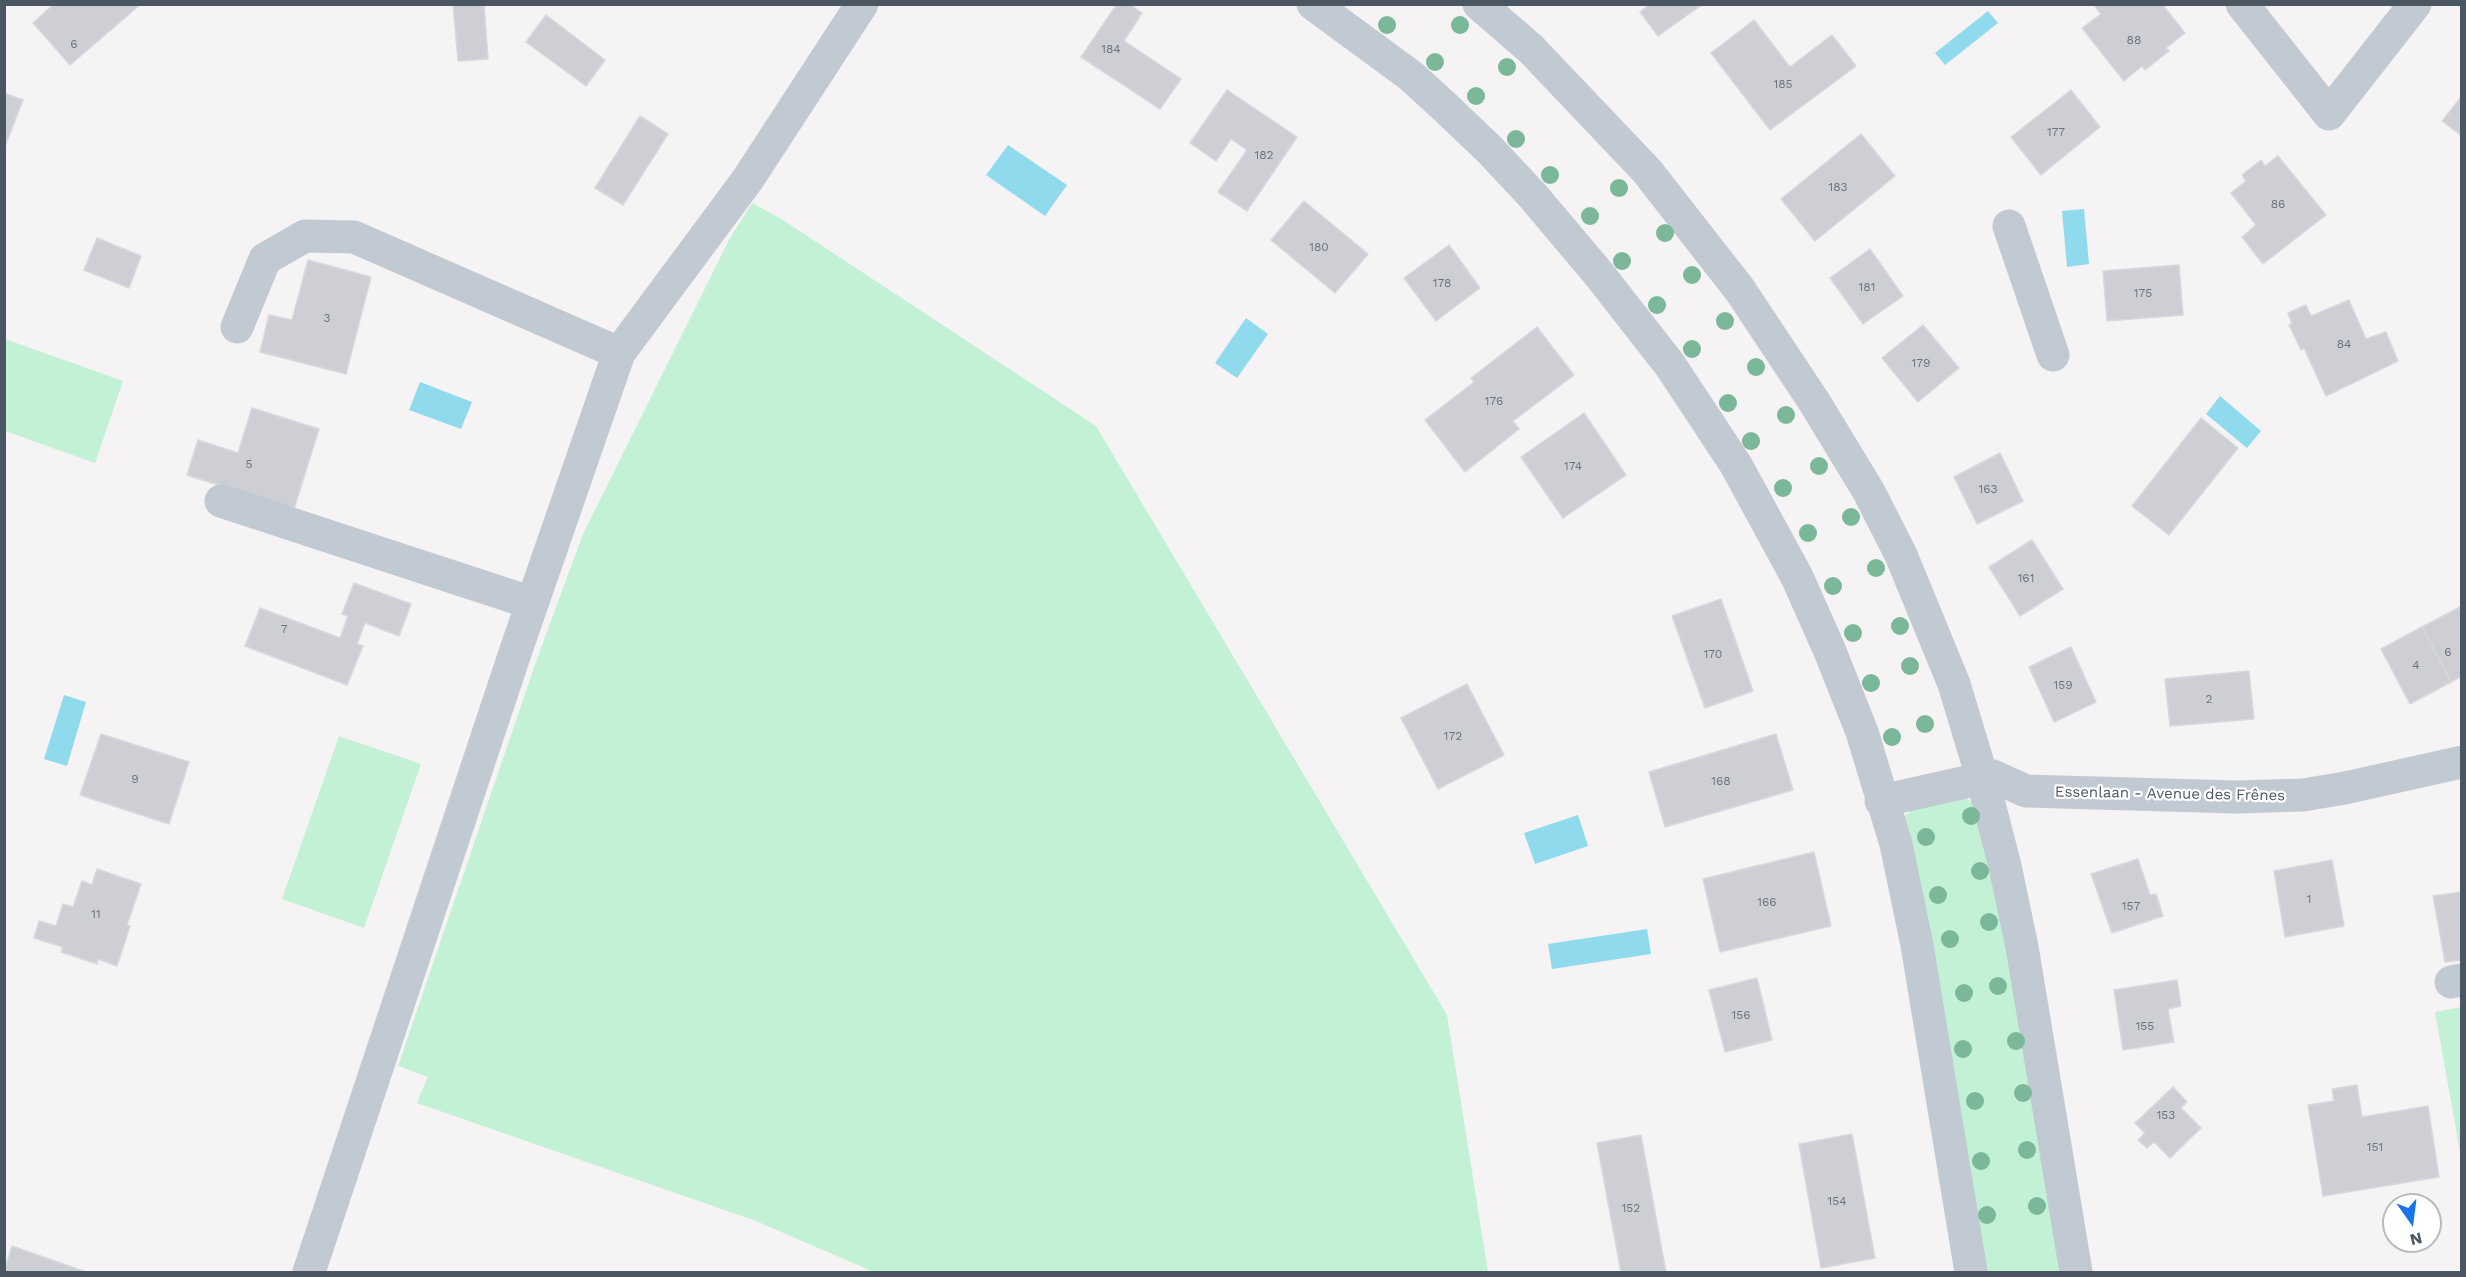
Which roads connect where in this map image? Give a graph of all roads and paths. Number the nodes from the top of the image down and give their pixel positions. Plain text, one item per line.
1 (862, 4) edge
2 (1313, 4) edge
3 (1479, 4) edge
4 (2242, 4) edge
5 (2415, 4) edge
6 (2009, 226) dead end
7 (237, 327) dead end
8 (619, 353) junction
9 (2053, 355) dead end
10 (221, 501) dead end
11 (532, 603) junction
12 (2462, 762) edge
13 (1982, 777) junction
14 (1881, 801) junction
15 (309, 1272) edge
16 (1971, 1272) edge
17 (2076, 1272) edge

1 - 8 street
2 - 14 street
3 - 13 street
4 - 5 street
6 - 9 street
7 - 8 street
8 - 11 street
10 - 11 street
11 - 15 street
12 - 13 street, Essenlaan - Avenue des Frênes
13 - 14 street, Essenlaan - Avenue des Frênes
13 - 17 street
14 - 16 street

